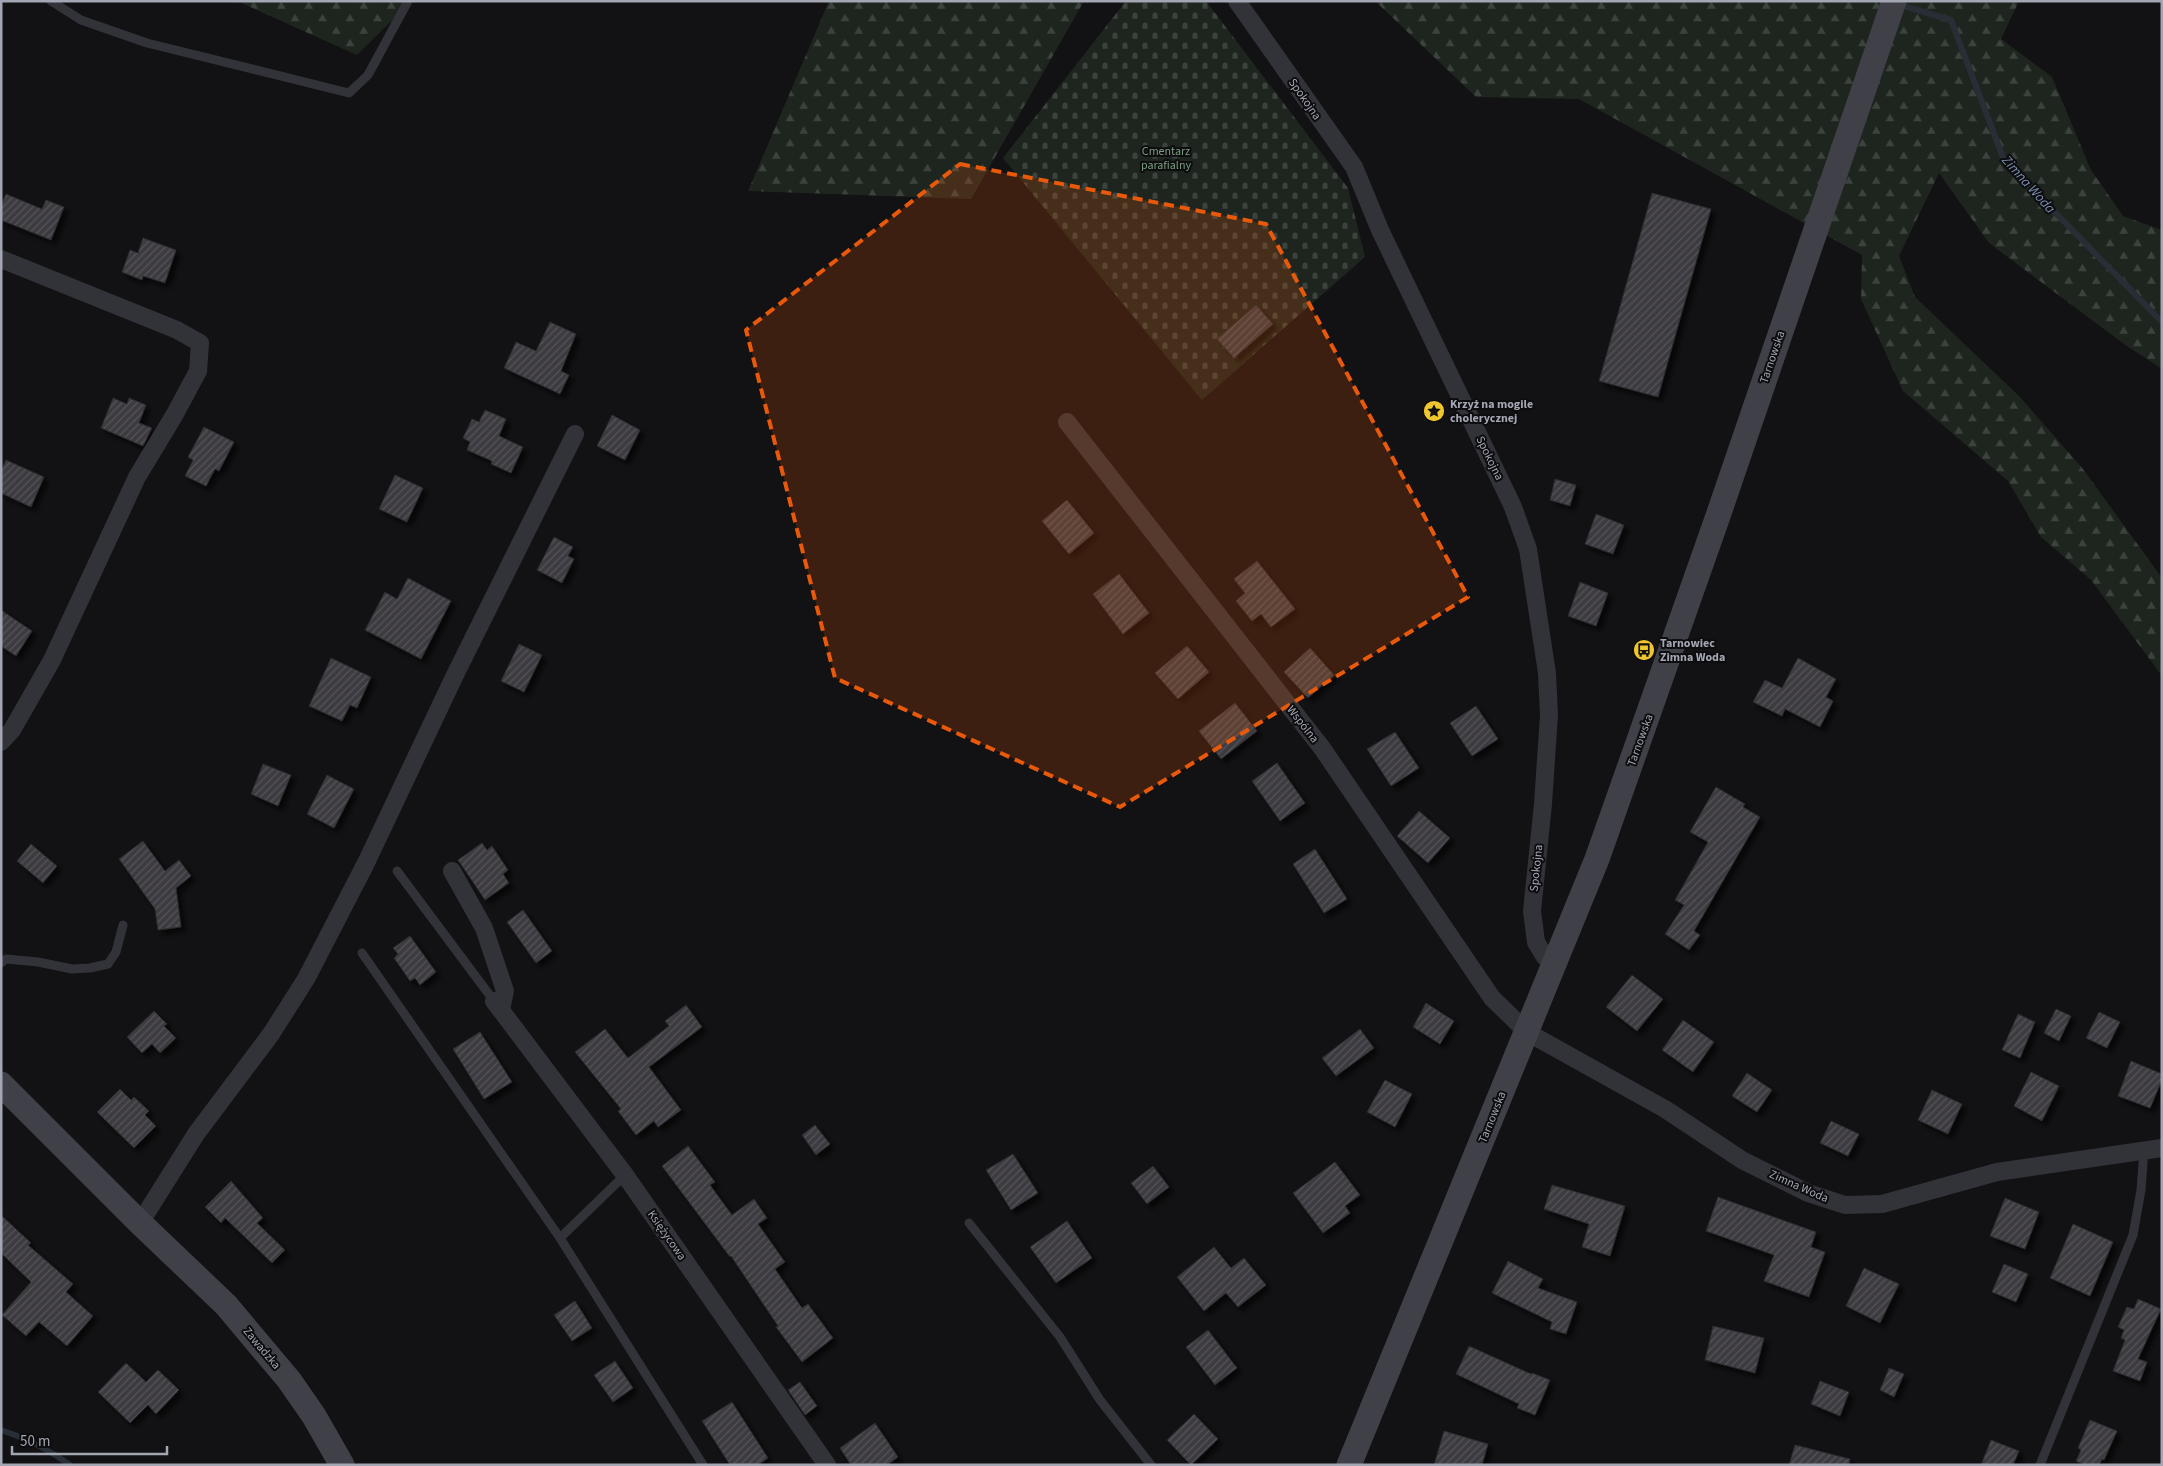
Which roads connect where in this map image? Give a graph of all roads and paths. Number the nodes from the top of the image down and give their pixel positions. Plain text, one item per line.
1 (51, 1) edge
2 (408, 1) edge
3 (1237, 1) edge
4 (1894, 1) edge
5 (1, 259) edge
6 (1067, 422) dead end
7 (575, 434) dead end
8 (1, 742) edge
9 (397, 871) dead end
10 (452, 872) dead end
11 (123, 925) dead end
12 (362, 954) dead end
13 (1, 963) edge
14 (1554, 965) junction
15 (498, 1005) junction
16 (1527, 1032) junction
17 (1, 1084) edge
18 (2153, 1149) edge
19 (625, 1175) junction
20 (140, 1223) junction
21 (970, 1223) dead end
22 (560, 1238) junction
23 (342, 1465) edge
24 (703, 1465) edge
25 (827, 1465) edge
26 (1151, 1465) edge
27 (1349, 1465) edge
28 (2040, 1465) edge

1 - 2 lane
3 - 14 street, Spokojna
4 - 14 main road, Tarnowska
5 - 8 street
6 - 16 street, Wspólna
7 - 20 street
9 - 15 lane
10 - 15 street
11 - 13 lane
12 - 22 lane
14 - 16 main road, Tarnowska
15 - 19 street, Księżycowa
16 - 18 street, Zimna Woda
16 - 27 main road, Tarnowska
17 - 20 main road, Zawadzka
18 - 28 lane
19 - 22 lane
19 - 25 street, Księżycowa
20 - 23 main road, Zawadzka
21 - 26 lane
22 - 24 lane

